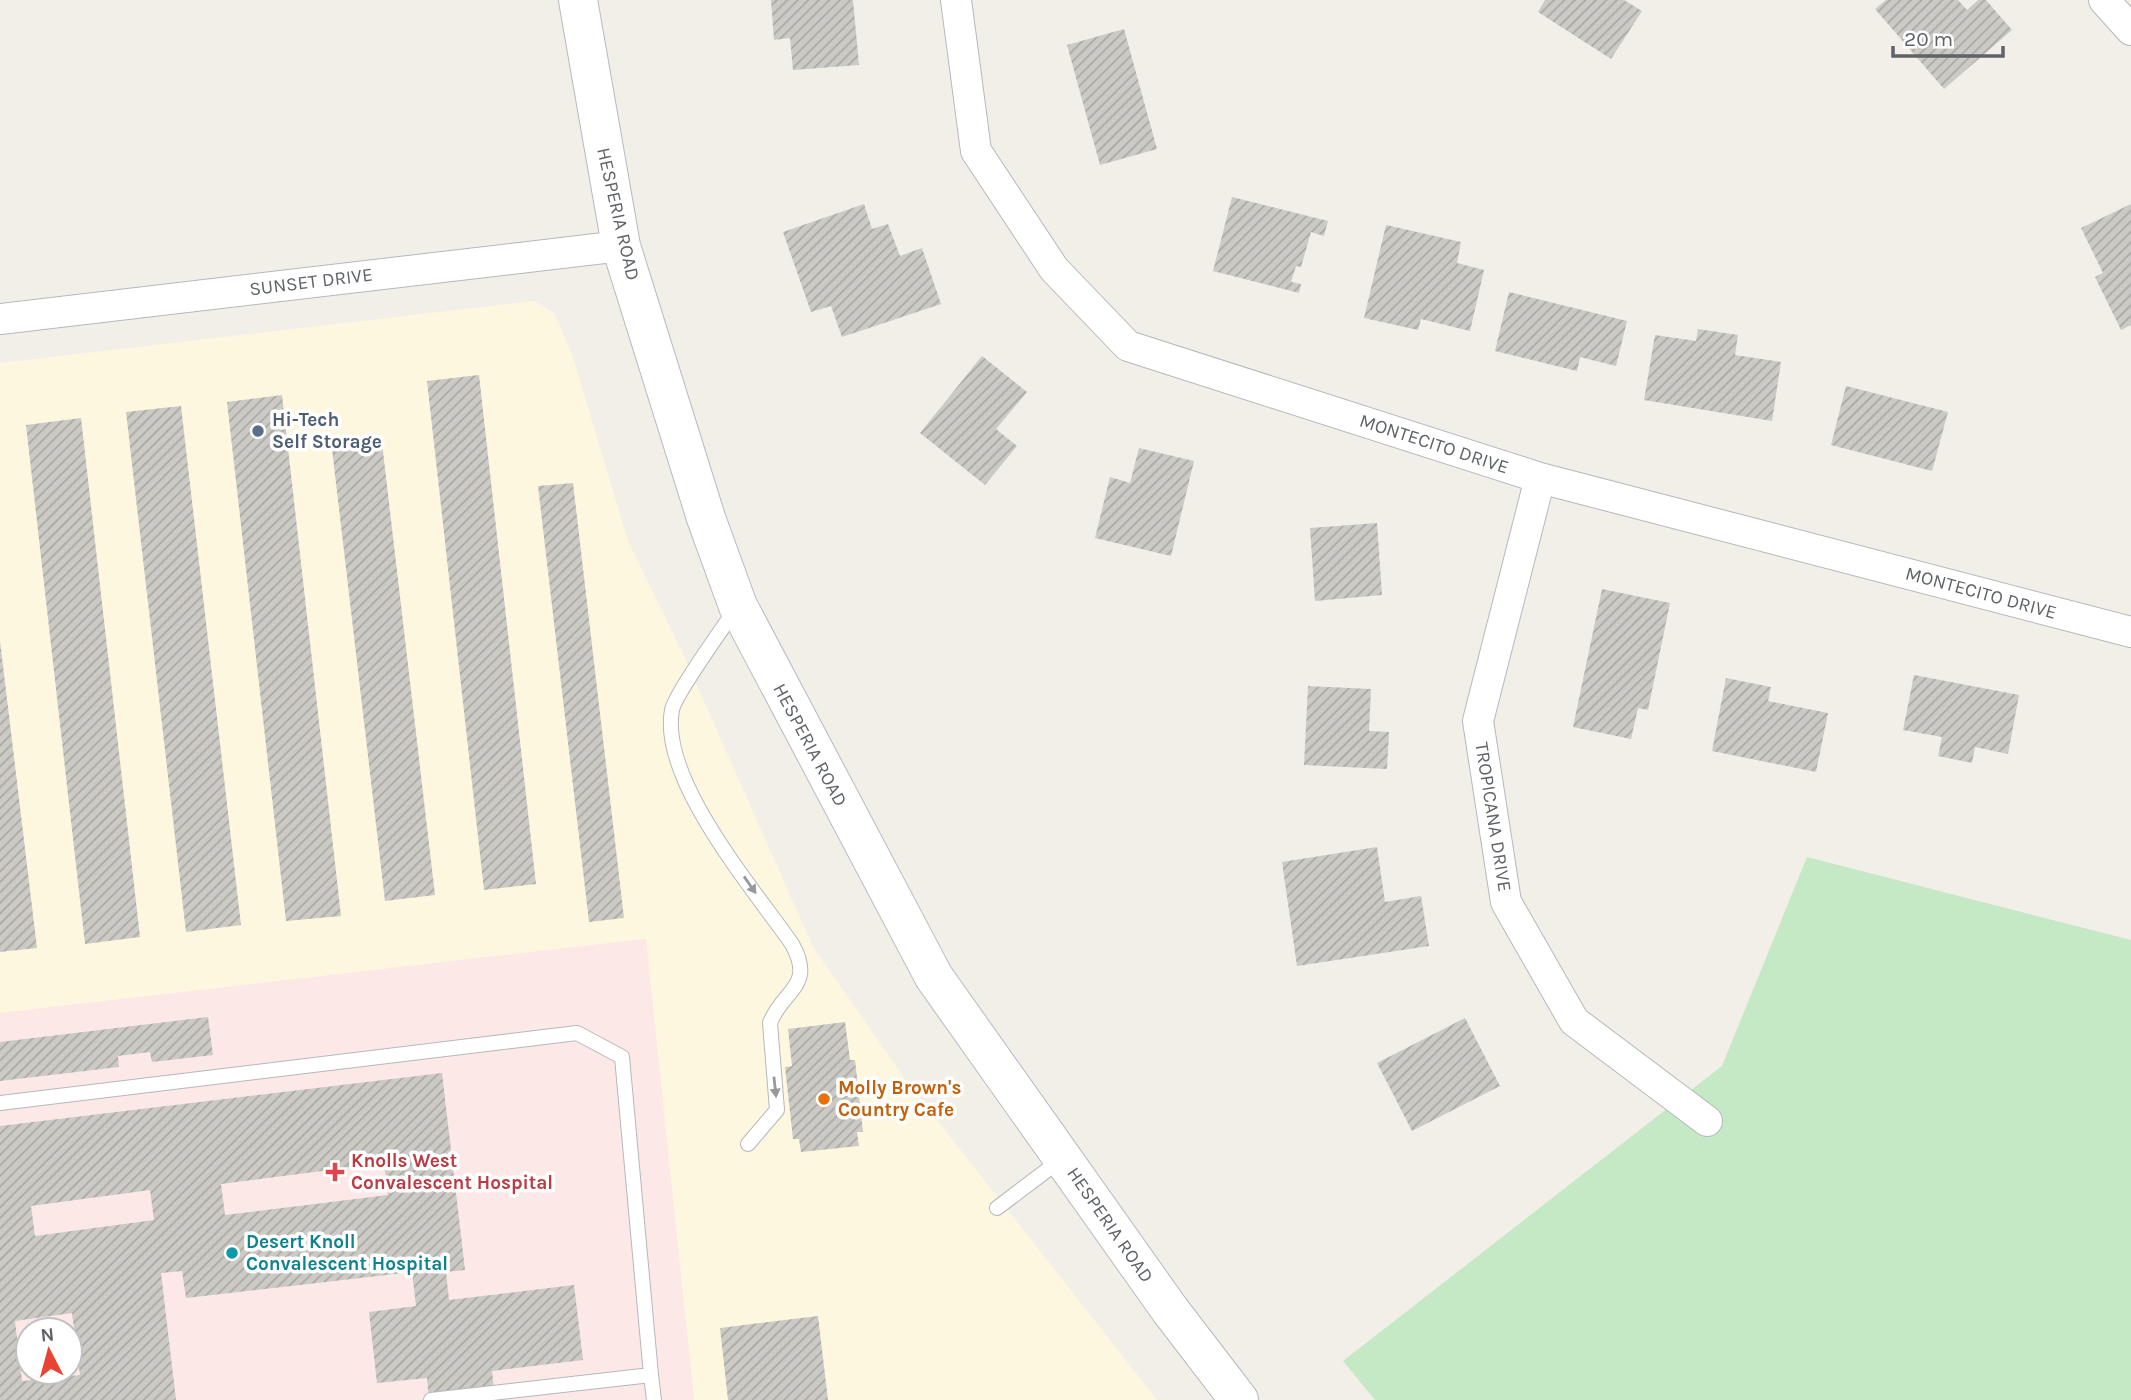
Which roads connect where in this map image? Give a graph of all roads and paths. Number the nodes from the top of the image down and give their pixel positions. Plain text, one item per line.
1 (578, 0) edge
2 (956, 0) edge
3 (2104, 0) edge
4 (2131, 30) edge
5 (621, 246) junction
6 (0, 319) edge
7 (1540, 478) junction
8 (738, 606) junction
9 (2131, 632) edge
10 (0, 1103) edge
11 (1707, 1121) dead end
12 (748, 1144) dead end
13 (1063, 1158) junction
14 (997, 1208) dead end
15 (651, 1376) junction
16 (431, 1400) edge
17 (654, 1400) edge
18 (1239, 1400) edge

1 - 5 main road, HESPERIA ROAD
2 - 7 street, MONTECITO DRIVE
3 - 4 street
5 - 6 street, SUNSET DRIVE
5 - 8 main road, HESPERIA ROAD
7 - 9 street, MONTECITO DRIVE
7 - 11 street, TROPICANA DRIVE
8 -> 12 lane
8 - 13 main road, HESPERIA ROAD
10 - 15 lane
13 - 14 lane
13 - 18 main road, HESPERIA ROAD
15 - 16 lane
15 - 17 lane

